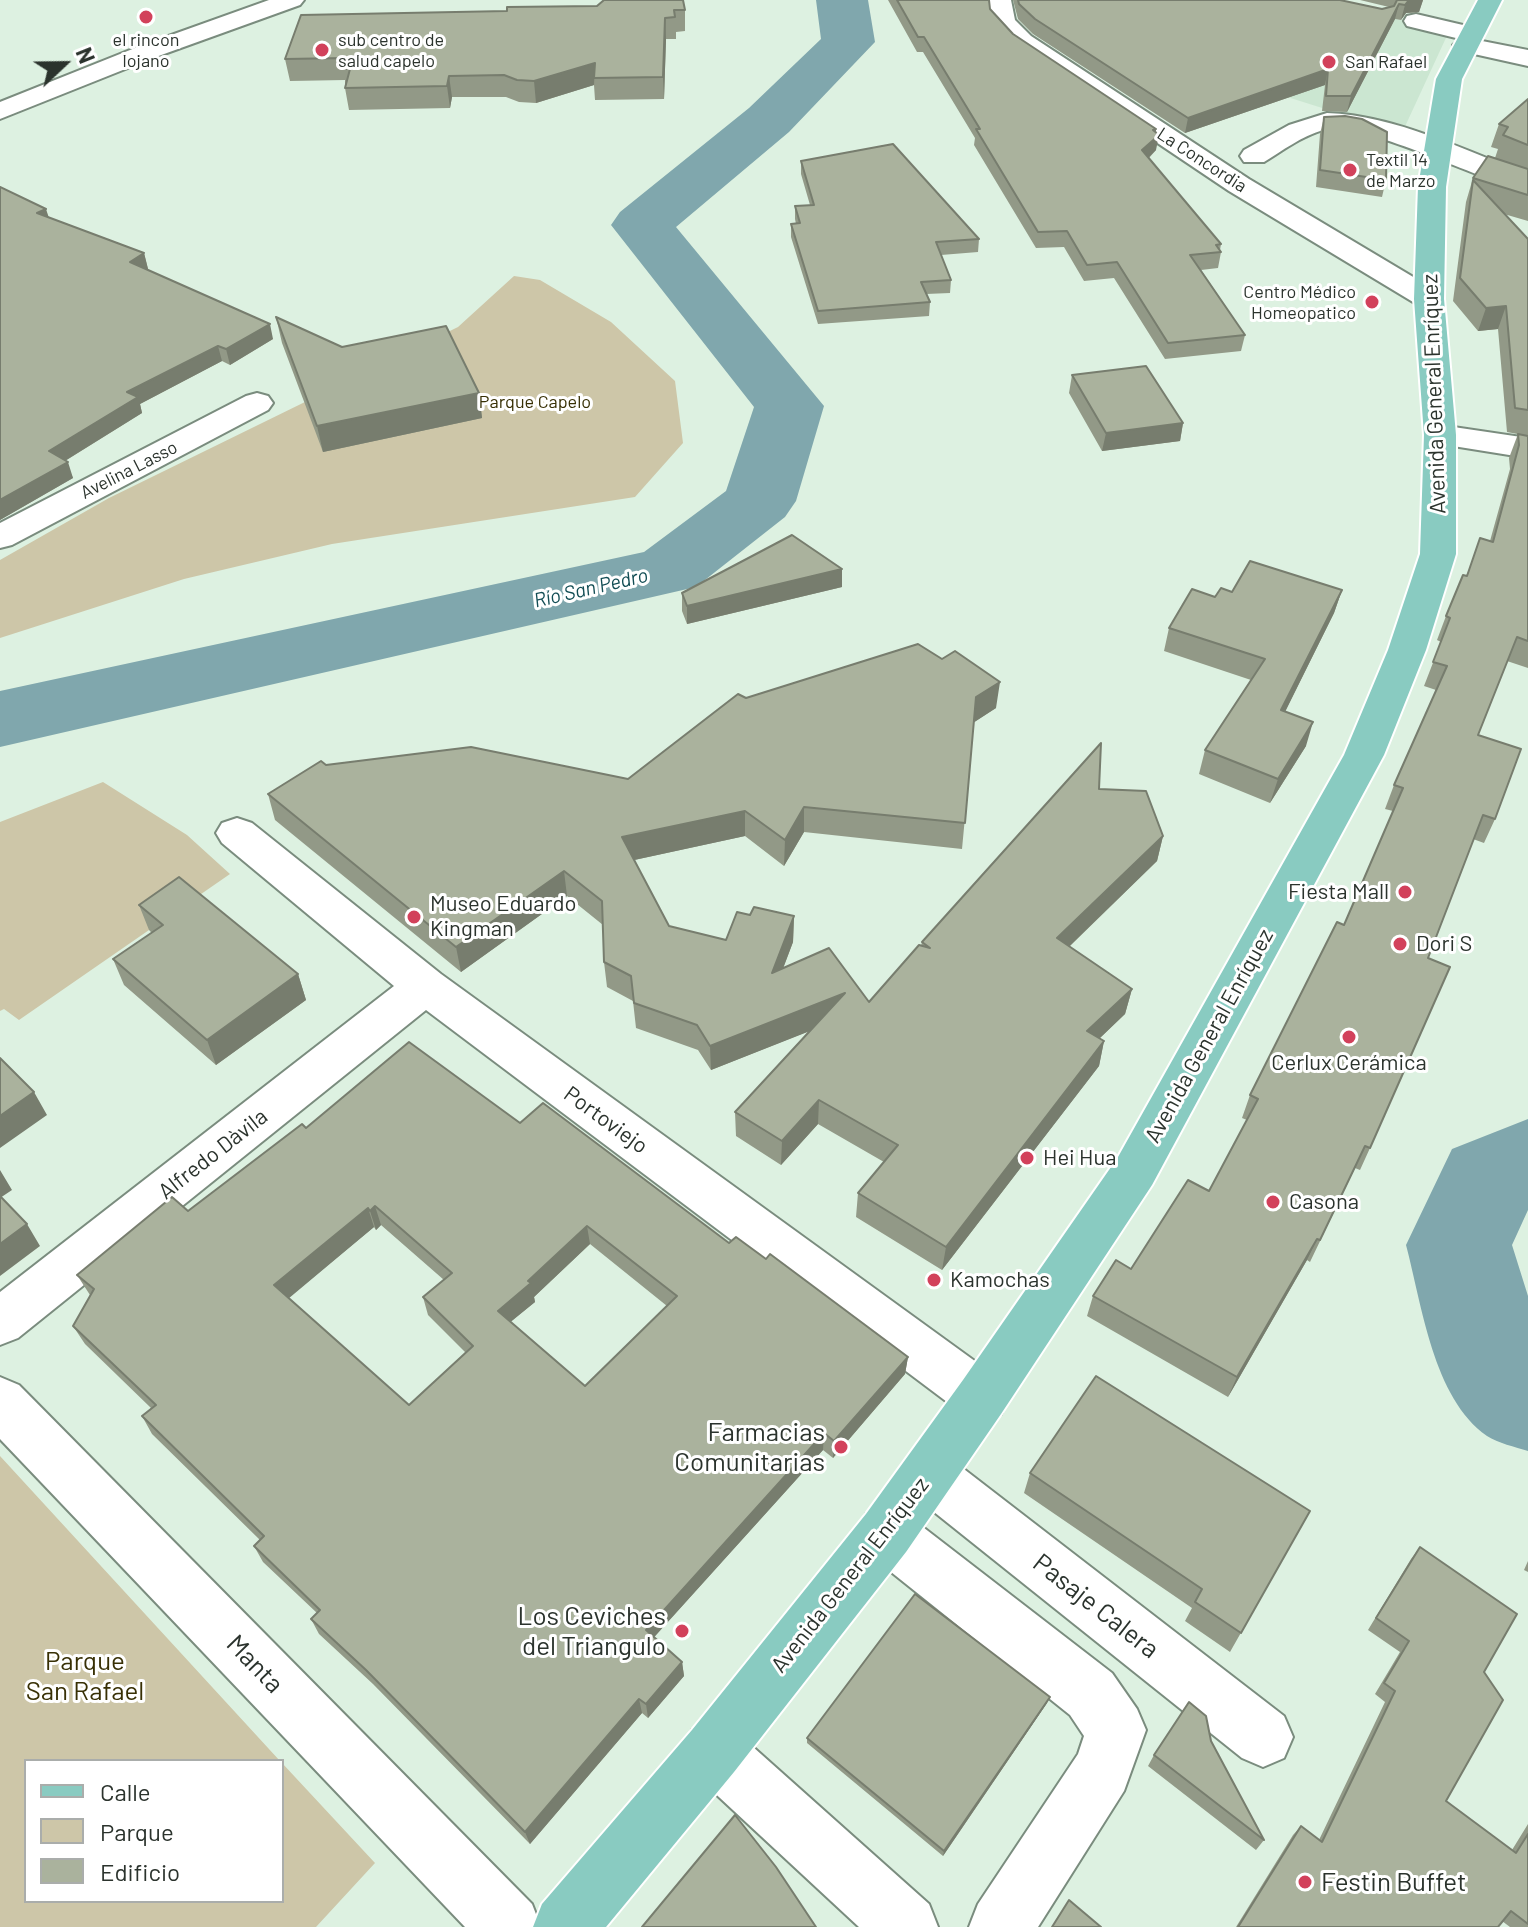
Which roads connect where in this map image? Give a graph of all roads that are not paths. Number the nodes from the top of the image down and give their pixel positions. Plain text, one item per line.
1 (231, 0) edge
2 (292, 0) edge
3 (999, 0) edge
4 (1490, 0) edge
5 (1416, 21) dead end
6 (1471, 35) junction
7 (1528, 39) edge
8 (1528, 58) edge
9 (14, 80) dead end
10 (0, 111) edge
11 (1438, 152) junction
12 (1254, 156) dead end
13 (1528, 184) edge
14 (1429, 299) junction
15 (257, 403) dead end
16 (1440, 435) junction
17 (1528, 448) edge
18 (0, 537) edge
19 (237, 833) dead end
20 (425, 986) junction
21 (0, 1322) edge
22 (982, 1397) junction
23 (0, 1402) edge
24 (928, 1474) junction
25 (886, 1533) junction
26 (1263, 1737) dead end
27 (713, 1751) junction
28 (509, 1927) edge
29 (565, 1927) edge
30 (906, 1927) edge
31 (1001, 1927) edge

1 - 9 street
2 - 10 street
3 - 14 street, La Concordia
4 - 6 main road, Avenida General Enríquez
5 - 6 street
6 - 7 street
6 - 8 street
6 - 11 main road, Avenida General Enríquez
11 - 12 street
11 - 13 street
11 - 14 main road, Avenida General Enríquez
14 - 16 main road, Avenida General Enríquez
15 - 18 street, Avelina Lasso
16 - 17 street
16 - 22 main road, Avenida General Enríquez
19 - 20 street, Portoviejo
20 - 21 street, Alfredo Dàvila
20 - 22 street, Portoviejo
22 - 24 main road, Avenida General Enríquez
23 - 28 street, Manta
24 - 25 main road, Avenida General Enríquez
24 - 26 street, Pasaje Calera
25 - 27 main road, Avenida General Enríquez
25 - 31 street
27 - 29 main road, Avenida General Enríquez
27 - 30 street

